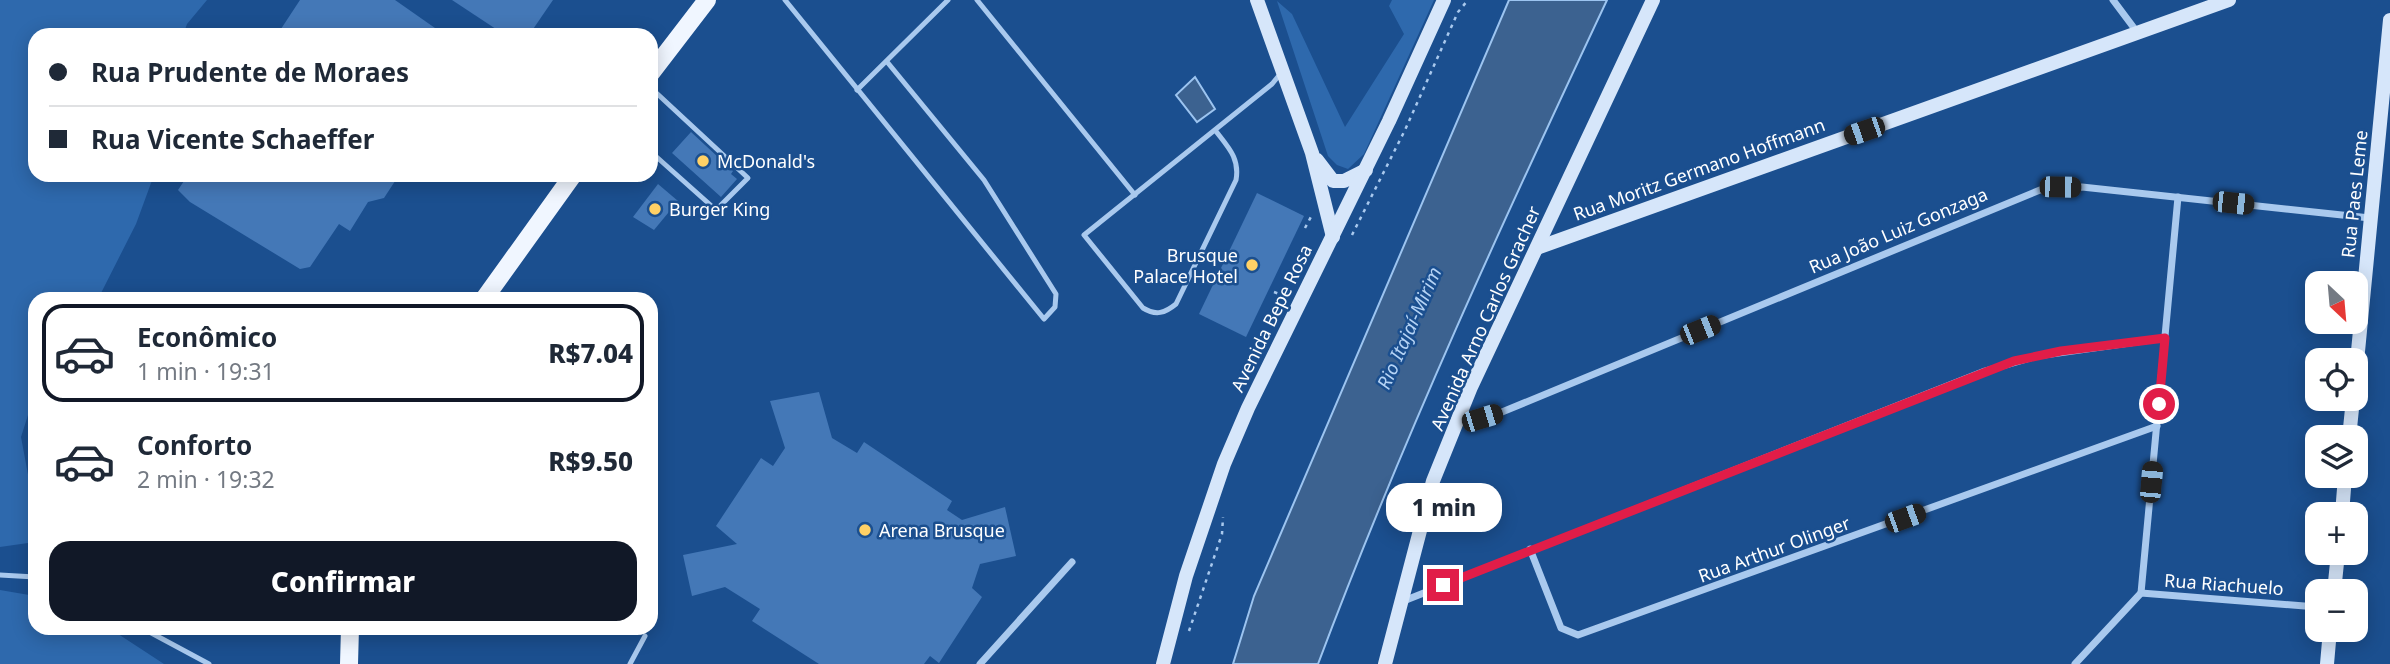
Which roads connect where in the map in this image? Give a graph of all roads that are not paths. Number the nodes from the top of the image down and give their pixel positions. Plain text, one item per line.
1 (707, 0) edge
2 (785, 0) edge
3 (948, 0) edge
4 (977, 0) edge
5 (1257, 0) edge
6 (1444, 0) edge
7 (1653, 0) edge
8 (2113, 0) edge
9 (2229, 0) edge
10 (2390, 20) edge
11 (2137, 33) junction
12 (888, 63) junction
13 (658, 64) edge
14 (1281, 73) junction
15 (857, 90) junction
16 (658, 94) edge
17 (1215, 130) junction
18 (1312, 153) junction
19 (658, 158) edge
20 (1366, 170) junction
21 (568, 182) edge
22 (1135, 195) junction
23 (2178, 197) junction
24 (2371, 218) junction
25 (1332, 237) junction
26 (1537, 248) junction
27 (489, 292) edge
28 (2165, 338) junction
29 (2358, 348) edge
30 (1459, 419) junction
31 (2157, 426) junction
32 (1530, 549) junction
33 (1072, 562) dead end
34 (0, 575) edge
35 (28, 577) edge
36 (2141, 593) junction
37 (1400, 603) junction
38 (2305, 606) edge
39 (155, 635) edge
40 (350, 635) edge
41 (645, 636) dead end
42 (2329, 642) edge
43 (1162, 660) edge
44 (209, 664) edge
45 (349, 664) edge
46 (630, 664) edge
47 (980, 664) edge
48 (1385, 664) edge
49 (2075, 664) edge
50 (2327, 664) edge

1 - 13 main road
2 - 15 lane
3 - 12 lane
4 - 22 lane
5 - 14 street
6 - 20 street, Avenida Bepe Rosa
7 - 26 street, Avenida Arno Carlos Gracher
8 - 11 street
9 - 11 street, Rua Moritz Germano Hoffmann
10 - 24 street, Rua Paes Leme
11 - 26 street, Rua Moritz Germano Hoffmann
12 - 15 lane
12 - 15 lane
14 - 17 lane
14 - 18 street
16 - 19 lane
17 - 22 lane
17 - 22 lane
18 - 20 street
18 - 25 street
20 - 25 street, Avenida Bepe Rosa
21 - 27 main road
23 - 24 street, Rua João Luiz Gonzaga
23 - 28 street
23 - 30 street, Rua João Luiz Gonzaga
24 - 29 street, Rua Paes Leme
25 - 43 street, Avenida Bepe Rosa
26 - 30 street, Avenida Arno Carlos Gracher
28 - 31 street
28 - 32 street
30 - 37 street, Avenida Arno Carlos Gracher
31 - 32 street, Rua Arthur Olinger
31 - 36 street
32 - 37 street
33 - 47 street
34 - 35 lane
36 - 38 street, Rua Riachuelo
36 - 49 street, Rua Riachuelo
37 - 48 street, Avenida Arno Carlos Gracher
39 - 44 lane
40 - 45 main road
41 - 46 lane
42 - 50 street

